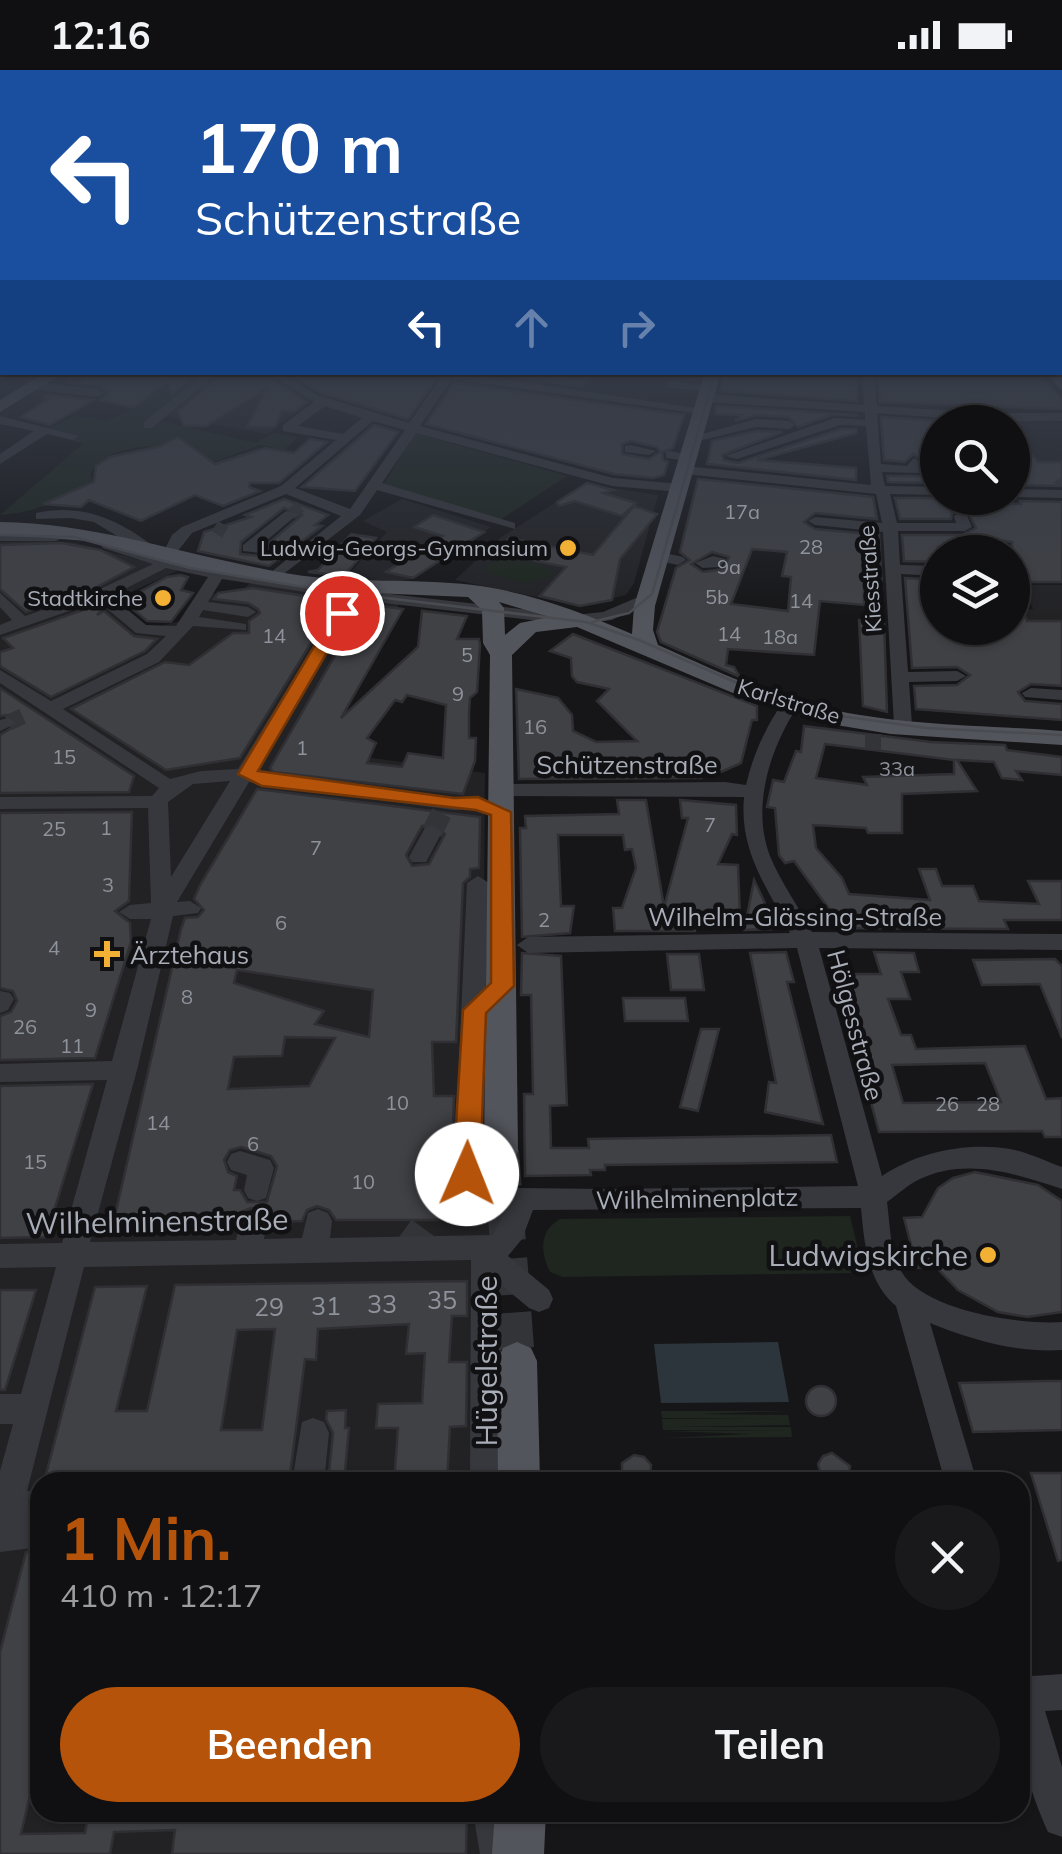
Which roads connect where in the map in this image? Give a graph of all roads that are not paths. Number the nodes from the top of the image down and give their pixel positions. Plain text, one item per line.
1 (329, 451) edge
2 (397, 451) edge
3 (498, 451) edge
4 (688, 451) edge
5 (747, 451) edge
6 (873, 451) edge
7 (732, 456) dead end
8 (914, 462) dead end
9 (681, 467) junction
10 (874, 468) junction
11 (376, 485) junction
12 (286, 489) junction
13 (881, 490) junction
14 (920, 491) edge
15 (1030, 493) edge
16 (1062, 494) edge
17 (305, 504) junction
18 (346, 508) dead end
19 (41, 516) dead end
20 (961, 516) dead end
21 (815, 521) dead end
22 (510, 526) dead end
23 (0, 528) edge
24 (890, 528) junction
25 (0, 536) edge
26 (265, 551) dead end
27 (167, 559) junction
28 (892, 568) junction
29 (920, 569) edge
30 (216, 576) junction
31 (272, 576) junction
32 (250, 584) dead end
33 (355, 592) junction
34 (475, 592) junction
35 (100, 595) junction
36 (0, 598) edge
37 (198, 604) junction
38 (642, 604) junction
39 (493, 610) junction
40 (552, 610) junction
41 (580, 622) junction
42 (24, 623) junction
43 (184, 626) junction
44 (0, 630) edge
45 (648, 647) junction
46 (501, 655) junction
47 (0, 675) edge
48 (958, 676) dead end
49 (900, 677) junction
50 (1031, 693) dead end
51 (1062, 695) edge
52 (788, 706) junction
53 (41, 709) junction
54 (903, 726) junction
55 (1062, 738) edge
56 (251, 773) junction
57 (158, 792) junction
58 (754, 792) junction
59 (501, 801) junction
60 (0, 803) edge
61 (440, 816) junction
62 (419, 858) dead end
63 (483, 884) junction
64 (190, 908) dead end
65 (130, 912) dead end
66 (162, 914) junction
67 (806, 940) junction
68 (1062, 942) edge
69 (528, 945) dead end
70 (502, 986) junction
71 (471, 1010) junction
72 (0, 1073) edge
73 (106, 1080) junction
74 (502, 1152) tunnel mouth
75 (240, 1162) dead end
76 (1062, 1178) edge
77 (257, 1190) dead end
78 (873, 1197) junction
79 (521, 1198) junction
80 (318, 1221) dead end
81 (252, 1223) dead end
82 (73, 1236) junction
83 (315, 1250) junction
84 (488, 1250) junction
85 (248, 1252) dead end
86 (0, 1256) edge
87 (538, 1299) dead end
88 (910, 1303) junction
89 (1062, 1336) edge
90 (517, 1361) tunnel mouth
91 (0, 1410) edge
92 (33, 1410) junction
93 (313, 1433) dead end
94 (309, 1472) edge
95 (486, 1472) edge
96 (519, 1472) edge
97 (958, 1472) edge
98 (15, 1523) edge
99 (1030, 1691) edge
100 (1062, 1692) edge
101 (1030, 1723) edge
102 (1062, 1818) edge
103 (494, 1822) edge
104 (520, 1822) edge
105 (499, 1854) edge
106 (518, 1854) edge

1 - 12 street
2 - 11 street
3 - 9 street
4 - 9 main road
5 - 7 street
6 - 10 street, Kiesstraße
8 - 10 street
9 - 13 street
9 - 38 main road
10 - 13 street, Kiesstraße
11 - 22 street
11 - 31 street
12 - 17 street
12 - 27 street
13 - 14 street
13 - 24 street, Kiesstraße
15 - 16 street
17 - 18 street
17 - 26 street
19 - 27 street
20 - 24 street
21 - 24 street
23 - 27 main road, Karlstraße
24 - 28 street, Kiesstraße
25 - 30 street
27 - 30 main road, Karlstraße
27 - 35 street
28 - 29 street
28 - 49 street, Kiesstraße
30 - 31 main road, Karlstraße
30 - 32 street
30 - 33 street
30 - 37 street
31 - 33 main road, Karlstraße
33 - 34 main road, Karlstraße
33 - 39 street
33 - 56 street
34 - 39 main road
34 - 40 main road, Karlstraße
35 - 42 street
35 - 43 street
36 - 42 street
37 - 43 street
37 - 43 street
38 - 40 main road
38 - 41 main road
38 - 45 main road
39 - 41 street
39 - 46 main road
40 - 41 main road, Karlstraße
41 - 45 main road, Karlstraße
41 - 46 main road, Karlstraße
42 - 44 street
43 - 53 street
45 - 52 main road, Karlstraße
46 - 59 main road
47 - 53 street
48 - 49 street
49 - 54 street, Kiesstraße
50 - 51 street
52 - 54 main road, Karlstraße
52 - 58 street, Hölgesstraße
53 - 57 street
54 - 55 main road, Karlstraße
56 - 57 street, Schützenstraße
56 - 61 street, Schützenstraße
56 - 66 street
57 - 60 street, Schützenstraße
57 - 66 street
58 - 59 street, Schützenstraße
58 - 67 street, Hölgesstraße
59 - 61 street, Schützenstraße
59 - 63 main road
61 - 62 street
63 - 70 main road
63 - 71 street
64 - 66 street
65 - 66 street
66 - 73 street
67 - 68 street, Wilhelm-Glässing-Straße
67 - 69 street, Wilhelm-Glässing-Straße
67 - 78 street, Hölgesstraße
70 - 71 street
70 - 74 main road
71 - 79 street, Wilhelminenplatz
72 - 73 street
73 - 82 street
75 - 77 street
76 - 78 street
78 - 79 street, Wilhelminenplatz
78 - 88 street
79 - 84 street
80 - 83 street, Wilhelminenstraße
81 - 85 street
82 - 83 street, Wilhelminenstraße
82 - 86 street, Wilhelminenstraße
82 - 92 street
83 - 84 street, Wilhelminenstraße
84 - 87 street
84 - 95 street, Hügelstraße
88 - 89 street
88 - 97 street
90 - 96 main road, Hügelstraße
91 - 92 street
92 - 98 street
93 - 94 street
99 - 100 street
101 - 102 street
103 - 105 street
104 - 106 main road

